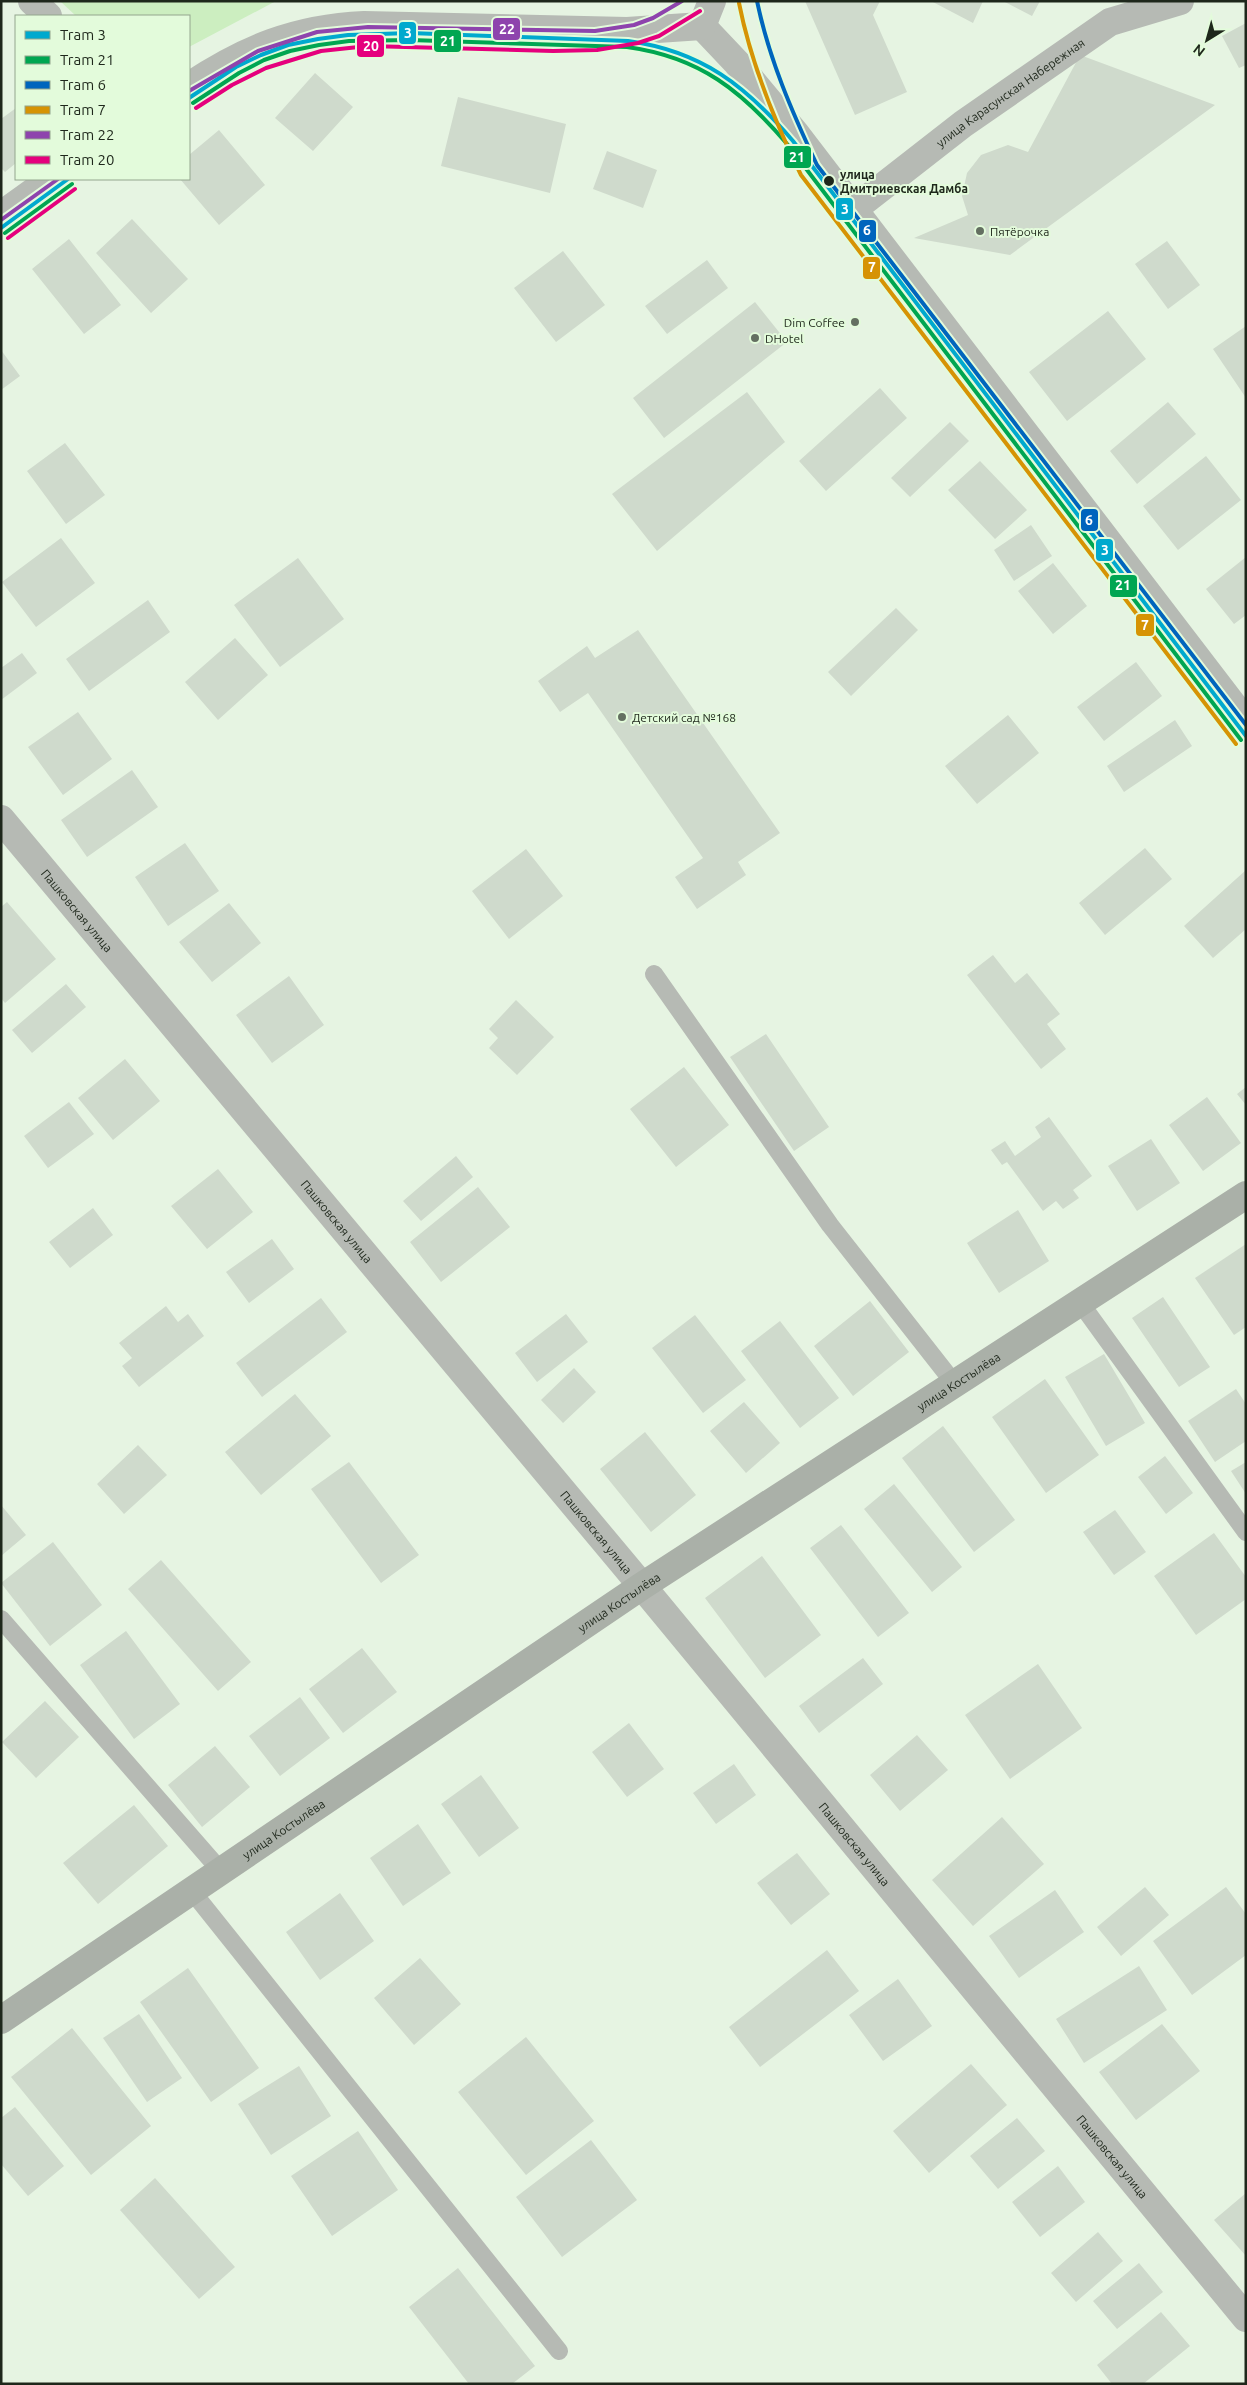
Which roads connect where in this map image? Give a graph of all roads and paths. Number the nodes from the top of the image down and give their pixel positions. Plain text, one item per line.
1 (32, 1) edge
2 (1180, 1) edge
3 (707, 14) edge
4 (47, 15) edge
5 (190, 85) edge
6 (50, 180) edge
7 (854, 209) junction
8 (1, 215) edge
9 (1246, 722) edge
10 (5, 831) edge
11 (654, 974) dead end
12 (1246, 1195) edge
13 (1079, 1302) junction
14 (954, 1383) junction
15 (1246, 1532) edge
16 (642, 1586) junction
17 (1, 1619) edge
18 (220, 1870) junction
19 (191, 1890) junction
20 (1, 2020) edge
21 (1246, 2318) edge
22 (560, 2351) dead end

1 - 4 street
2 - 7 street, улица Карасунская Набережная
3 - 5 street
3 - 7 street
6 - 8 street
7 - 9 street
10 - 16 street, Пашковская улица
11 - 14 lane
12 - 13 main road, улица Костылёва
13 - 14 main road, улица Костылёва
13 - 15 lane
14 - 16 main road, улица Костылёва
16 - 18 main road, улица Костылёва
16 - 21 street, Пашковская улица
17 - 18 lane
18 - 19 main road, улица Костылёва
19 - 20 main road, улица Костылёва
19 - 22 lane

